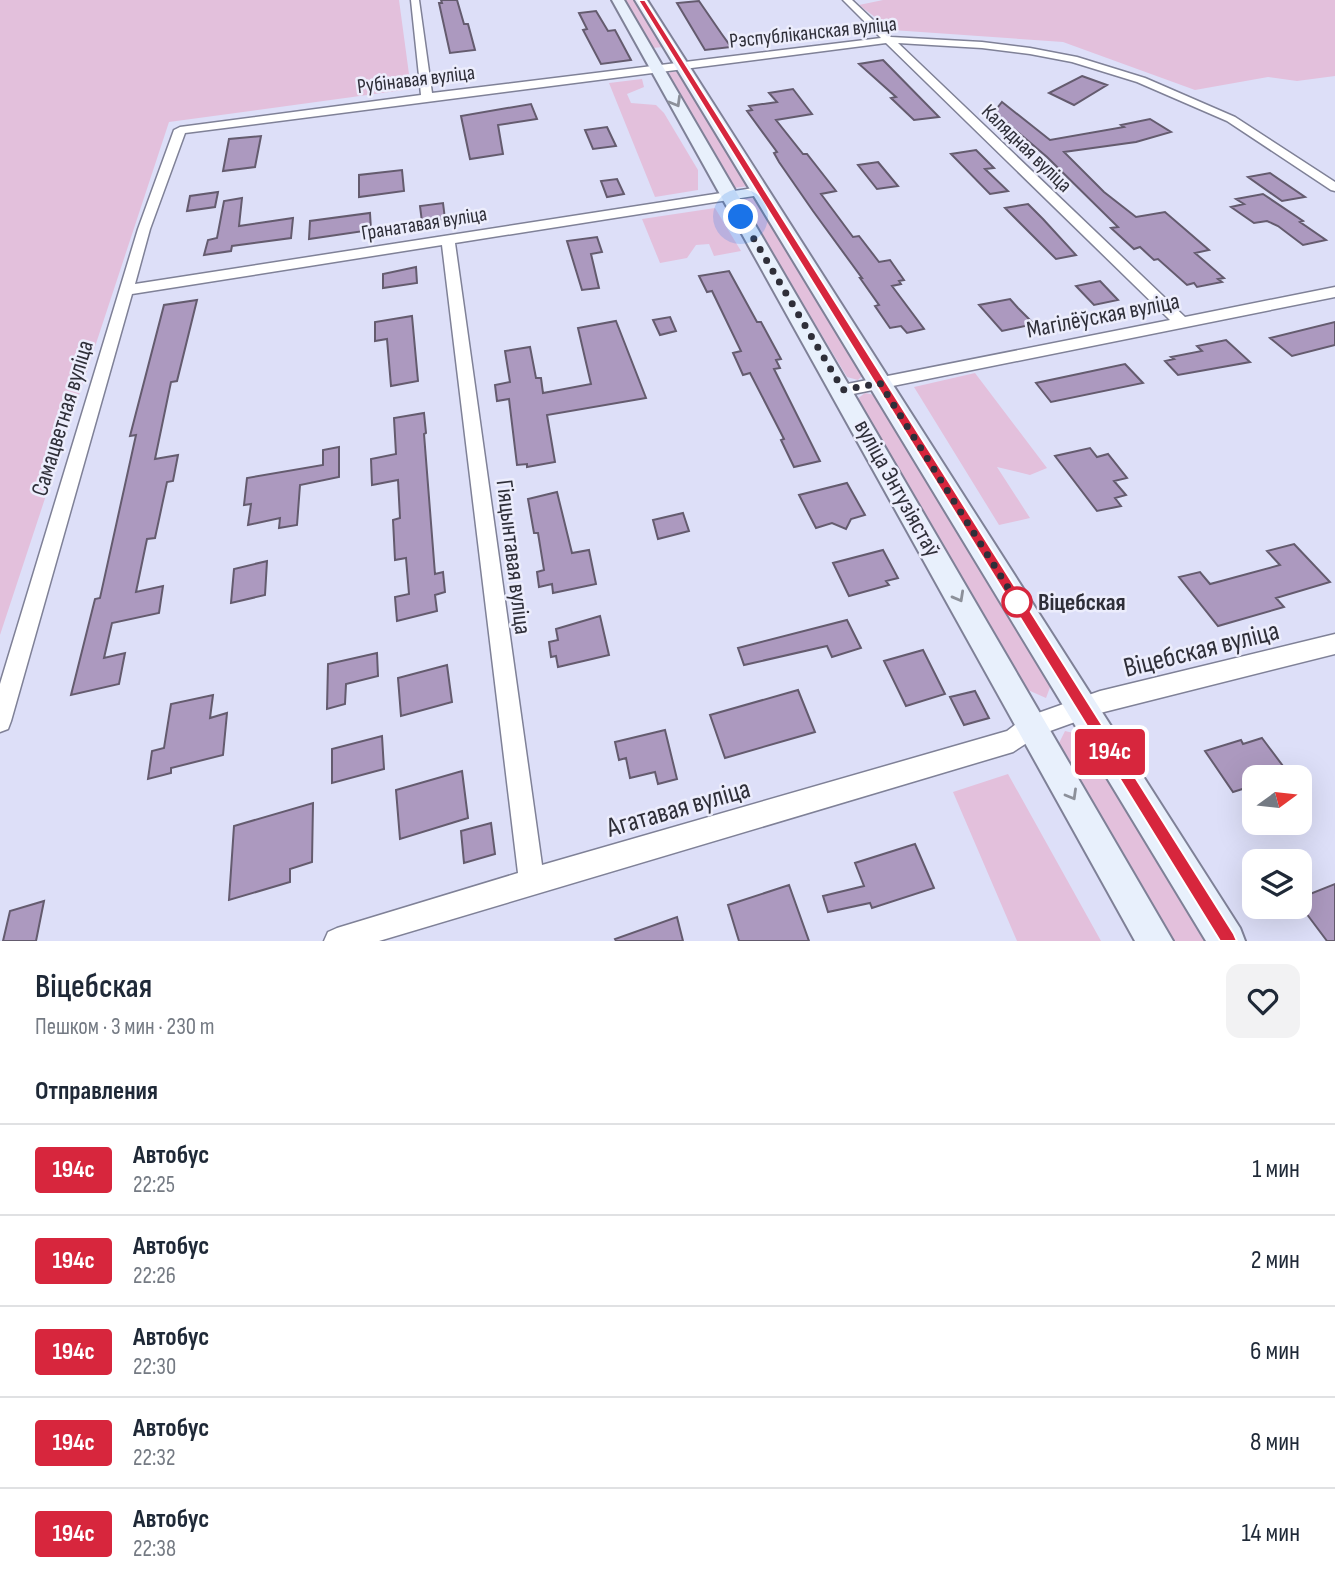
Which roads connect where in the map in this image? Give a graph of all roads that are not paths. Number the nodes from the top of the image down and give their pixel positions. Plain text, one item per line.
1 (415, 0) edge
2 (618, 0) edge
3 (641, 0) edge
4 (847, 0) edge
5 (887, 40) junction
6 (669, 67) junction
7 (427, 97) junction
8 (180, 130) joint
9 (1335, 187) edge
10 (760, 191) junction
11 (729, 195) junction
12 (448, 240) junction
13 (126, 290) junction
14 (1335, 292) edge
15 (1182, 323) junction
16 (880, 383) junction
17 (843, 390) junction
18 (1335, 645) edge
19 (1081, 708) junction
20 (0, 721) edge
21 (1032, 726) junction
22 (532, 880) junction
23 (337, 941) edge
24 (1155, 941) edge
25 (1227, 941) edge

1 - 7 street
2 - 6 street, вуліца Энтузіястаў
3 - 6 street, вуліца Энтузіястаў
4 - 5 street, Калядная вуліца
5 - 6 street, Рэспубліканская вуліца
5 - 9 street, Рэспубліканская вуліца
5 - 15 street, Калядная вуліца
6 - 7 street, Рубінавая вуліца
6 - 10 street, вуліца Энтузіястаў
6 -> 11 street, вуліца Энтузіястаў
7 - 8 street, Рубінавая вуліца
8 - 13 street, Самацветная вуліца
10 - 11 street, Гранатавая вуліца
10 - 16 street, вуліца Энтузіястаў
11 - 12 street, Гранатавая вуліца
11 - 17 street, вуліца Энтузіястаў
12 - 13 street, Гранатавая вуліца
12 - 22 street, Гіяцынтавая вуліца
13 - 20 street, Самацветная вуліца
14 - 15 street, Магілёўская вуліца
15 - 16 street, Магілёўская вуліца
16 - 17 street, Магілёўская вуліца
16 - 19 street, вуліца Энтузіястаў
17 -> 21 street, вуліца Энтузіястаў
18 - 19 street, Віцебская вуліца
19 - 21 street, Віцебская вуліца
19 - 25 street, вуліца Энтузіястаў
21 - 22 street, Агатавая вуліца
21 -> 24 street, вуліца Энтузіястаў
22 - 23 street, Агатавая вуліца

